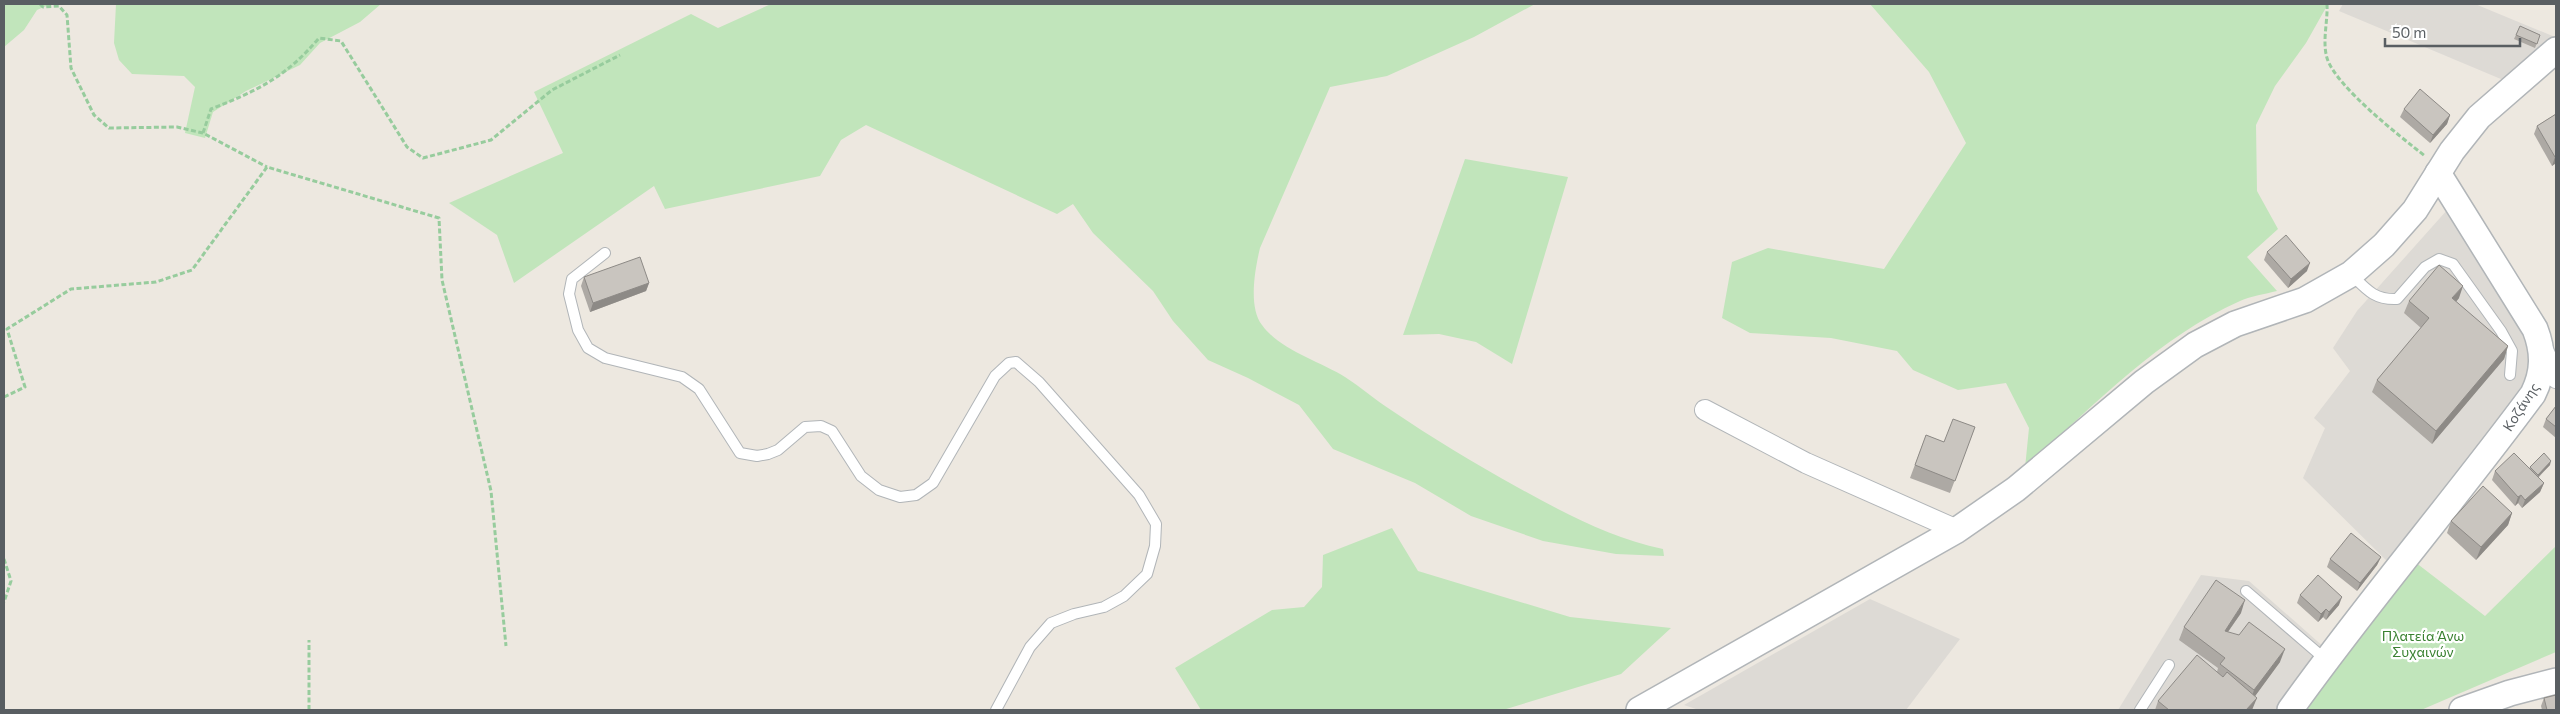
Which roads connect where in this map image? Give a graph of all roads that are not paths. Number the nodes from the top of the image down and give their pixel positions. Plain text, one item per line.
1 (2556, 50) edge
2 (2438, 173) junction
3 (605, 253) dead end
4 (2351, 274) junction
5 (2541, 346) junction
6 (2510, 375) dead end
7 (2556, 378) edge
8 (1704, 410) dead end
9 (1957, 530) junction
10 (2246, 591) dead end
11 (2326, 660) junction
12 (2169, 665) dead end
13 (2556, 681) edge
14 (996, 710) edge
15 (1639, 710) edge
16 (2140, 710) edge
17 (2290, 710) edge
18 (2462, 710) edge

1 - 2 street
2 - 4 street
2 - 5 street, Κοζάνης
3 - 14 lane
4 - 6 lane
4 - 9 street
5 - 7 street
5 - 11 street, Κοζάνης
8 - 9 street
9 - 15 street
10 - 11 lane
11 - 17 street, Κοζάνης
12 - 16 lane
13 - 18 street

